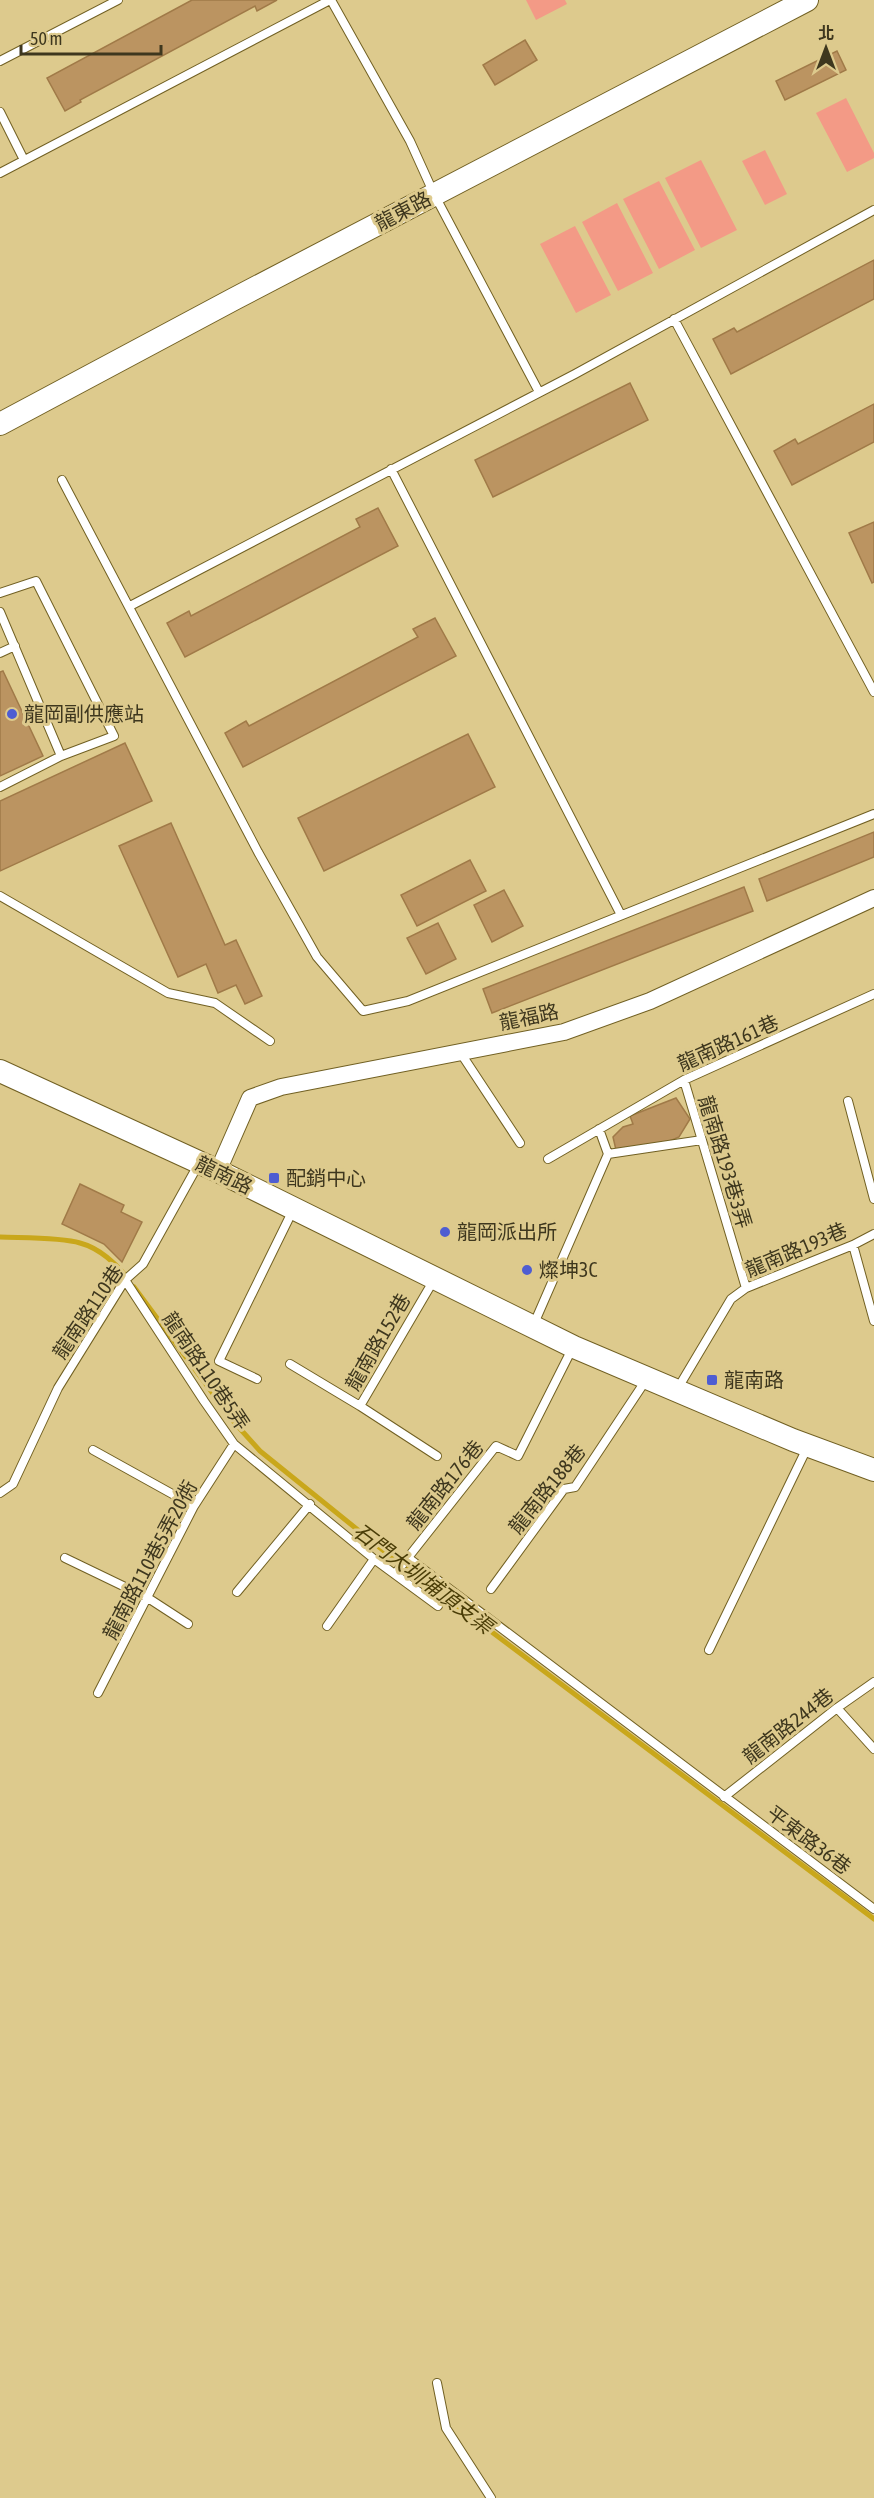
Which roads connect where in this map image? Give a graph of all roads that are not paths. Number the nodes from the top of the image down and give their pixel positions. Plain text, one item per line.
1 (117, 0) edge
2 (331, 0) edge
3 (807, 0) edge
4 (0, 61) edge
5 (0, 112) edge
6 (24, 160) junction
7 (0, 173) edge
8 (434, 194) junction
9 (874, 210) edge
10 (674, 319) junction
11 (539, 392) junction
12 (0, 424) edge
13 (391, 470) junction
14 (62, 480) dead end
15 (0, 593) edge
16 (130, 606) junction
17 (0, 612) edge
18 (15, 646) junction
19 (0, 653) edge
20 (874, 692) edge
21 (61, 756) junction
22 (0, 787) edge
23 (874, 814) edge
24 (0, 896) edge
25 (874, 897) edge
26 (621, 915) junction
27 (874, 994) edge
28 (270, 1041) dead end
29 (460, 1052) junction
30 (0, 1071) edge
31 (684, 1080) junction
32 (848, 1101) dead end
33 (600, 1129) junction
34 (702, 1140) junction
35 (519, 1143) dead end
36 (608, 1154) junction
37 (548, 1159) dead end
38 (209, 1167) junction
39 (874, 1199) edge
40 (294, 1209) junction
41 (874, 1234) edge
42 (853, 1245) junction
43 (435, 1278) junction
44 (124, 1280) junction
45 (746, 1288) junction
46 (874, 1321) edge
47 (533, 1326) junction
48 (574, 1347) junction
49 (290, 1364) dead end
50 (647, 1378) junction
51 (257, 1379) dead end
52 (676, 1391) junction
53 (360, 1406) junction
54 (234, 1444) junction
55 (808, 1445) junction
56 (93, 1450) dead end
57 (437, 1456) dead end
58 (874, 1470) edge
59 (0, 1493) edge
60 (310, 1504) junction
61 (194, 1506) junction
62 (407, 1557) junction
63 (65, 1558) dead end
64 (374, 1559) junction
65 (395, 1574) junction
66 (491, 1589) dead end
67 (237, 1592) dead end
68 (148, 1598) junction
69 (438, 1606) dead end
70 (188, 1624) dead end
71 (327, 1626) dead end
72 (710, 1650) dead end
73 (874, 1682) edge
74 (98, 1693) dead end
75 (837, 1708) junction
76 (874, 1749) edge
77 (724, 1797) junction
78 (874, 1909) edge
79 (437, 2383) dead end
80 (491, 2498) edge

1 - 4 lane
2 - 6 lane
2 - 8 lane
3 - 8 main road, 龍東路
5 - 6 lane
6 - 7 lane
8 - 11 lane
8 - 12 main road, 龍東路
9 - 10 lane
10 - 11 lane
10 - 20 lane
11 - 13 lane
13 - 16 lane
13 - 26 lane
14 - 16 lane
15 - 21 lane
16 - 26 lane
17 - 18 lane
18 - 19 lane
18 - 21 lane
21 - 22 lane
23 - 26 lane
24 - 28 lane
25 - 29 street, 龍福路
27 - 31 lane, 龍南路161巷
29 - 35 lane
29 - 38 street, 龍福路
30 - 38 main road, 龍南路
31 - 33 lane, 龍南路161巷
31 - 34 lane, 龍南路193巷3弄
32 - 39 lane
33 - 36 lane
33 - 37 lane, 龍南路161巷
34 - 36 lane
34 - 45 lane, 龍南路193巷3弄
36 - 47 lane
38 - 40 main road, 龍南路
38 - 44 lane, 龍南路110巷
40 - 43 main road, 龍南路
40 - 51 lane
41 - 42 lane, 龍南路193巷
42 - 45 lane, 龍南路193巷
42 - 46 lane
43 - 47 main road, 龍南路
43 - 53 lane, 龍南路152巷
44 - 54 lane, 龍南路110巷5弄
44 - 59 lane, 龍南路110巷
45 - 52 lane, 龍南路193巷
47 - 48 main road, 龍南路
48 - 50 main road, 龍南路
48 - 62 lane, 龍南路176巷
49 - 53 lane
50 - 52 main road, 龍南路
50 - 66 lane, 龍南路188巷
52 - 55 main road, 龍南路
53 - 57 lane, 龍南路152巷
54 - 60 lane, 龍南路110巷5弄
54 - 61 lane, 龍南路110巷5弄20衖
55 - 58 main road, 龍南路
55 - 72 lane
56 - 61 lane
60 - 64 lane, 龍南路110巷5弄
60 - 67 lane
61 - 68 lane, 龍南路110巷5弄20衖
62 - 65 lane, 龍南路176巷
62 - 77 lane, 平東路36巷
63 - 68 lane
64 - 65 lane, 龍南路110巷5弄
64 - 71 lane
65 - 69 lane, 龍南路110巷5弄
68 - 70 lane
68 - 74 lane, 龍南路110巷5弄20衖
73 - 75 lane, 龍南路244巷
75 - 76 lane
75 - 77 lane, 龍南路244巷
77 - 78 lane, 平東路36巷
79 - 80 lane

